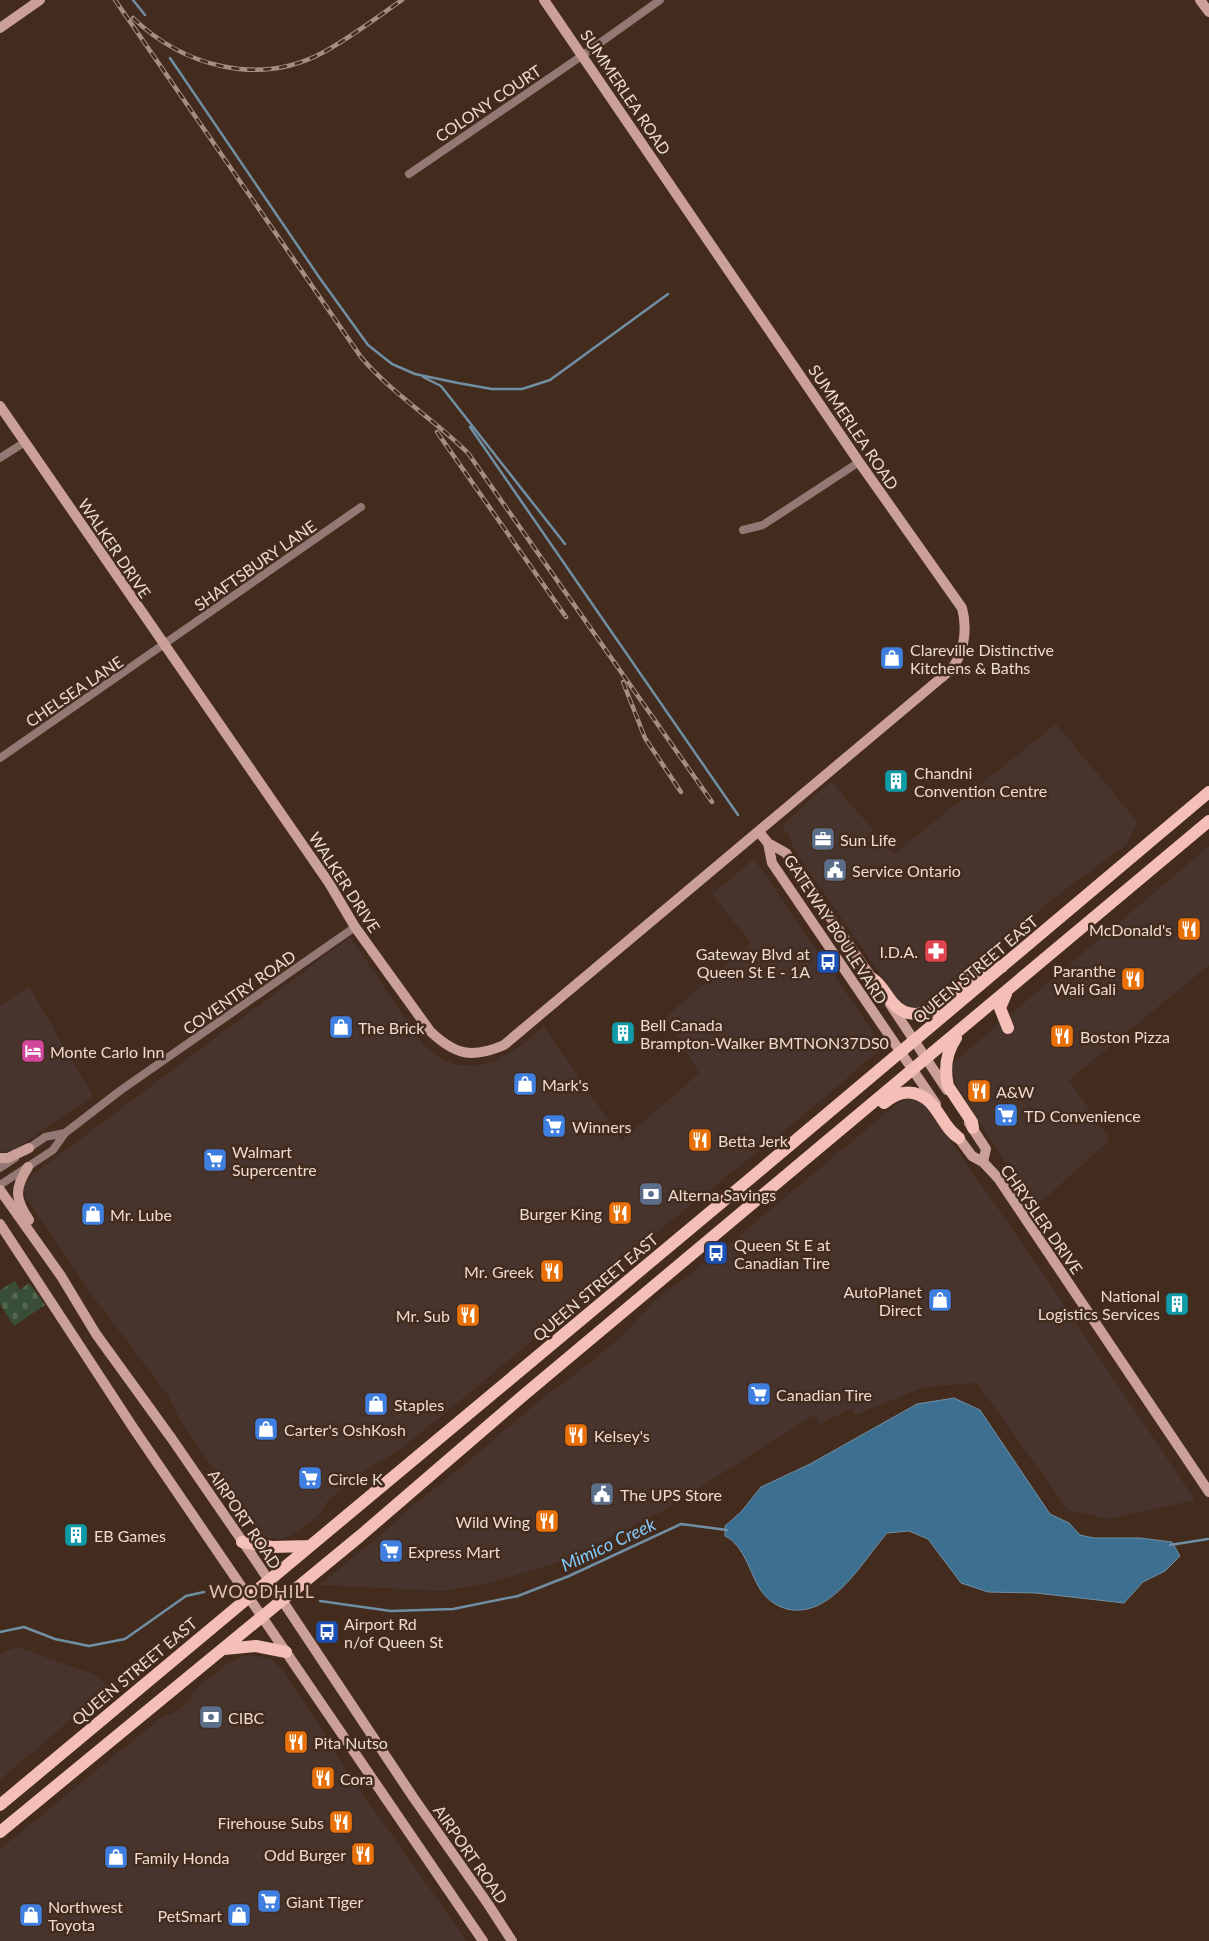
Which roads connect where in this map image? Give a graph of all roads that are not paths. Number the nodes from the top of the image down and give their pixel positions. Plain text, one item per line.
1 (40, 0) edge
2 (544, 0) edge
3 (660, 0) edge
4 (1200, 0) edge
5 (1209, 12) edge
6 (0, 28) edge
7 (583, 56) junction
8 (409, 174) dead end
9 (0, 406) edge
10 (25, 442) junction
11 (0, 458) edge
12 (859, 462) junction
13 (362, 507) dead end
14 (743, 530) dead end
15 (164, 646) junction
16 (0, 758) edge
17 (1209, 792) edge
18 (1209, 820) edge
19 (759, 832) junction
20 (768, 843) junction
21 (355, 927) junction
22 (1002, 967) junction
23 (873, 979) junction
24 (1009, 989) junction
25 (980, 1014) junction
26 (915, 1041) junction
27 (901, 1053) junction
28 (927, 1058) junction
29 (913, 1070) junction
30 (849, 1123) junction
31 (973, 1128) junction
32 (65, 1132) junction
33 (959, 1138) junction
34 (29, 1148) junction
35 (0, 1158) edge
36 (983, 1162) junction
37 (28, 1167) junction
38 (0, 1168) edge
39 (0, 1185) edge
40 (0, 1190) edge
41 (0, 1224) edge
42 (34, 1237) junction
43 (1209, 1492) edge
44 (242, 1542) junction
45 (310, 1546) junction
46 (269, 1580) junction
47 (249, 1596) junction
48 (282, 1600) junction
49 (263, 1617) junction
50 (224, 1650) junction
51 (286, 1652) junction
52 (34, 1776) junction
53 (0, 1805) edge
54 (16, 1819) junction
55 (0, 1832) edge
56 (483, 1941) edge
57 (512, 1941) edge

1 - 6 street
2 - 7 street, SUMMERLEA ROAD
3 - 7 street, COLONY COURT
4 - 5 street
7 - 8 street, COLONY COURT
7 - 12 street, SUMMERLEA ROAD
9 - 10 street, WALKER DRIVE
10 - 11 street
10 - 15 street, WALKER DRIVE
12 - 14 street
12 - 19 street, SUMMERLEA ROAD
13 - 15 street, SHAFTSBURY LANE
15 - 16 street, CHELSEA LANE
15 - 21 street, WALKER DRIVE
17 - 22 main road, QUEEN STREET EAST
18 - 24 main road
19 - 20 street, GATEWAY BOULEVARD
19 - 21 street, WALKER DRIVE
20 - 23 street, GATEWAY BOULEVARD
20 - 27 street, GATEWAY BOULEVARD
21 - 32 street, COVENTRY ROAD
22 - 23 main road
22 - 26 main road, QUEEN STREET EAST
23 - 26 street, GATEWAY BOULEVARD
24 - 25 main road
24 - 25 main road
25 - 28 main road
25 - 31 main road
26 - 27 main road, QUEEN STREET EAST
26 - 28 street, GATEWAY BOULEVARD
27 - 29 street, CHRYSLER DRIVE
27 - 45 main road, QUEEN STREET EAST
28 - 29 main road
28 - 31 street, CHRYSLER DRIVE
29 - 30 main road
29 - 33 street, CHRYSLER DRIVE
30 - 33 main road
30 - 48 main road
31 - 36 street, CHRYSLER DRIVE
32 - 34 street, COVENTRY ROAD
32 - 37 street, COVENTRY ROAD
33 - 36 street, CHRYSLER DRIVE
34 - 35 street
34 - 38 street, COVENTRY ROAD
36 - 43 street, CHRYSLER DRIVE
37 - 39 street, COVENTRY ROAD
37 - 42 street
40 - 42 street, AIRPORT ROAD
41 - 47 street
42 - 44 street, AIRPORT ROAD
44 - 45 main road
44 - 46 street, AIRPORT ROAD
45 - 46 main road, QUEEN STREET EAST
46 - 47 main road, QUEEN STREET EAST
46 - 48 street, AIRPORT ROAD
47 - 49 street
47 - 52 main road, QUEEN STREET EAST
48 - 49 main road
48 - 57 street, AIRPORT ROAD
49 - 50 main road
49 - 51 street
50 - 51 main road
50 - 54 main road
51 - 56 street
52 - 53 main road, QUEEN STREET EAST
52 - 54 main road
54 - 55 main road

